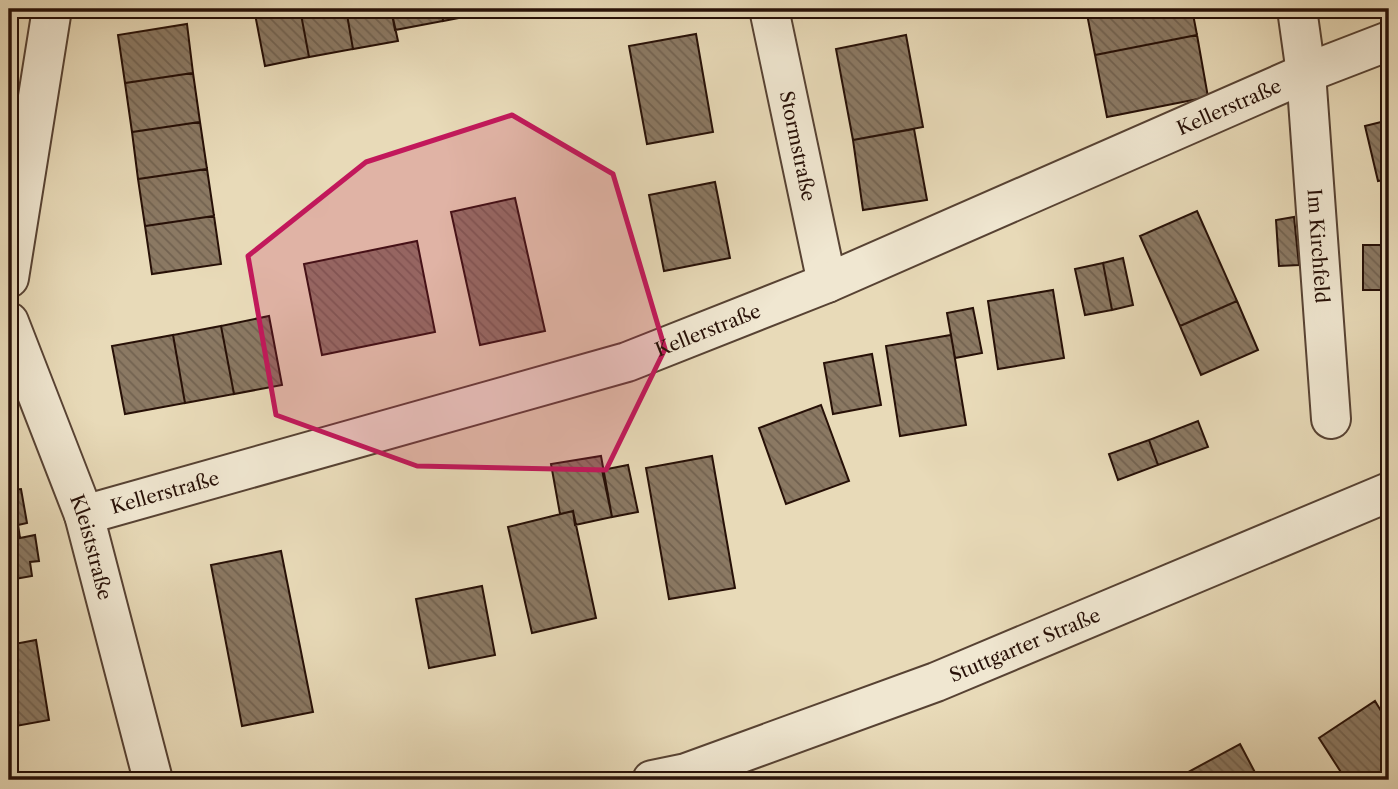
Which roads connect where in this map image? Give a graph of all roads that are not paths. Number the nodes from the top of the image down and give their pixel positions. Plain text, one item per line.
1 (52, 9) edge
2 (769, 9) edge
3 (1297, 9) edge
4 (1389, 41) edge
5 (1306, 73) junction
6 (9, 278) edge
7 (827, 283) junction
8 (9, 321) edge
9 (1331, 419) dead end
10 (1384, 506) edge
11 (84, 515) junction
12 (153, 780) edge
13 (652, 780) edge

1 - 6 street
2 - 7 street, Stormstraße
3 - 5 street, Im Kirchfeld
4 - 5 street
5 - 7 street, Kellerstraße
5 - 9 street, Im Kirchfeld
7 - 11 street, Kellerstraße
8 - 11 street, Kleiststraße
10 - 13 street, Stuttgarter Straße
11 - 12 street, Kleiststraße

